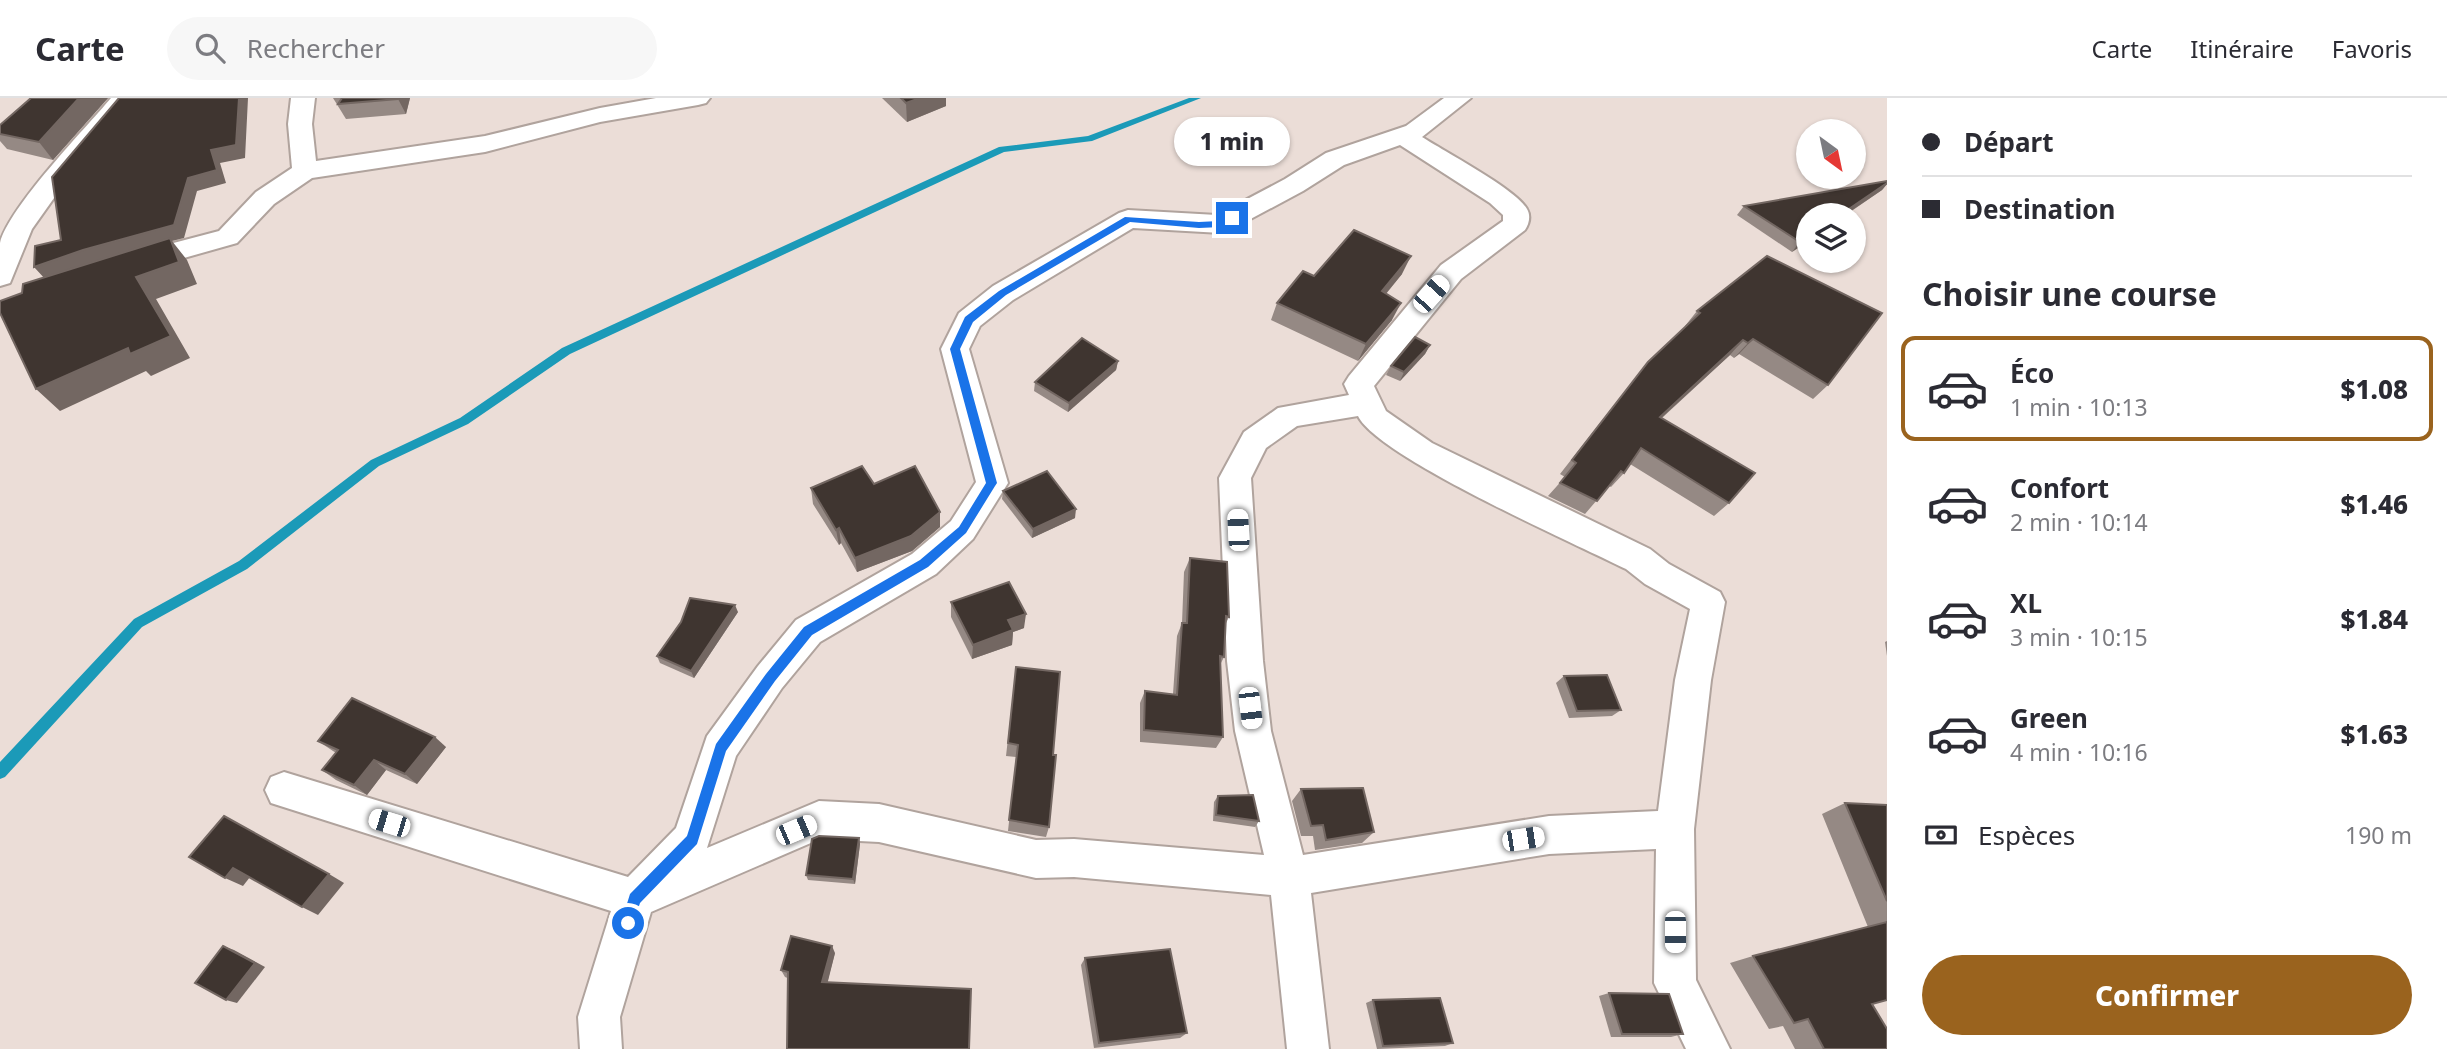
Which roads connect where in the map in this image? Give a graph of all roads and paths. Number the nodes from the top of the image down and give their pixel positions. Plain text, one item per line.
1 (124, 98) edge
2 (303, 98) edge
3 (698, 98) edge
4 (1459, 98) edge
5 (1404, 136) junction
6 (305, 171) junction
7 (117, 268) edge
8 (0, 276) edge
9 (1368, 403) junction
10 (284, 790) dead end
11 (1675, 829) junction
12 (1289, 877) junction
13 (635, 899) junction
14 (601, 1049) edge
15 (1308, 1049) edge
16 (1709, 1049) edge

1 - 8 street
2 - 6 street
3 - 6 street
4 - 5 street
5 - 9 street
5 - 13 street
6 - 7 street
9 - 11 street
9 - 12 street
10 - 13 street
11 - 12 street
11 - 16 street
12 - 13 street
12 - 15 street
13 - 14 street

